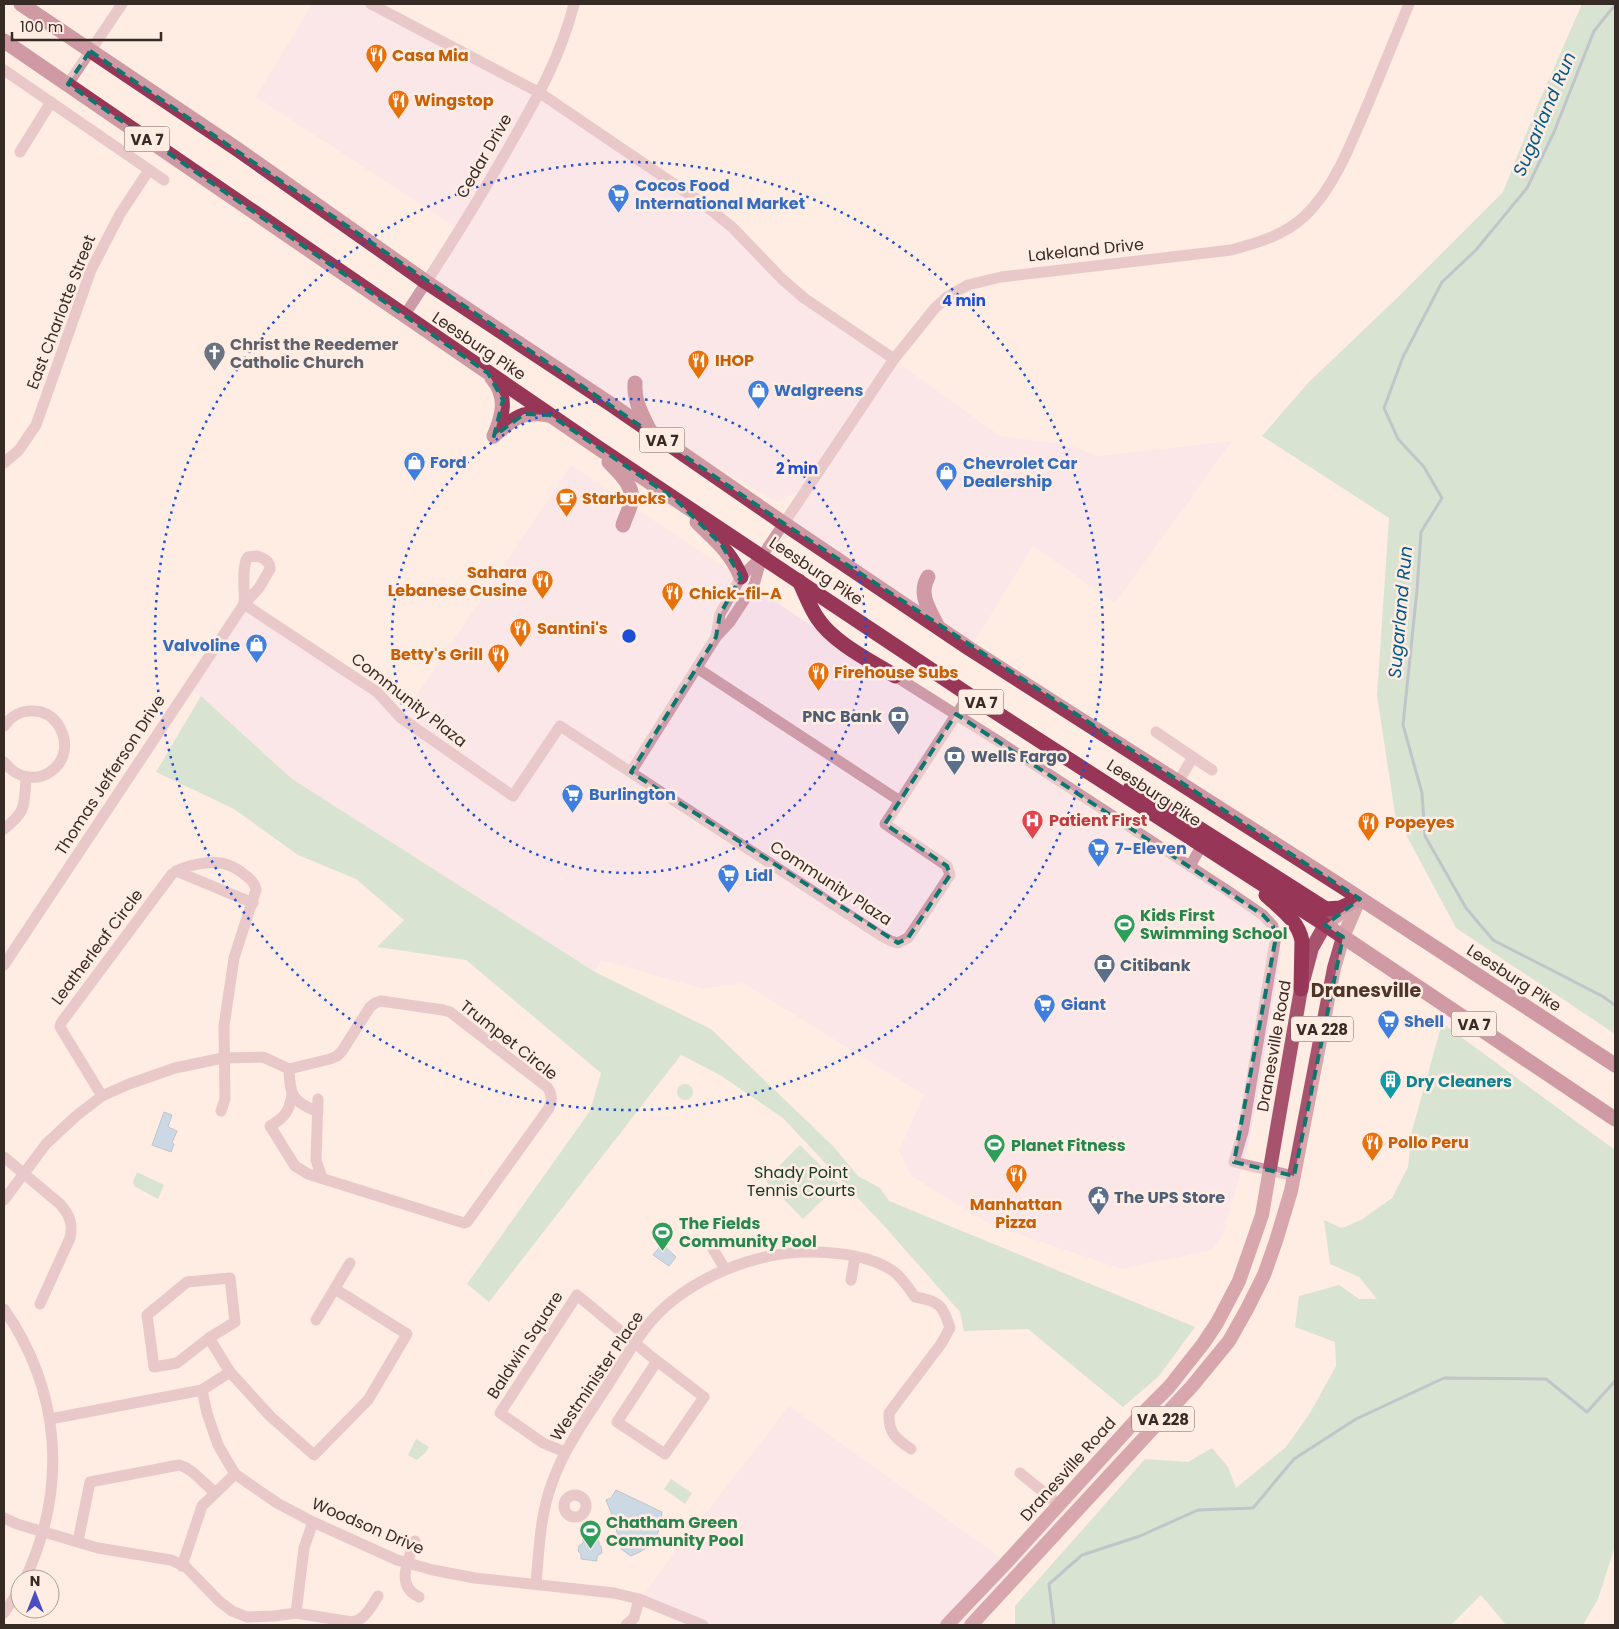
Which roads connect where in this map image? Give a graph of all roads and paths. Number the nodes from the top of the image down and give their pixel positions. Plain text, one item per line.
1 (21, 4) edge
2 (122, 4) edge
3 (371, 4) edge
4 (574, 4) edge
5 (1409, 4) edge
6 (4, 41) edge
7 (90, 51) junction
8 (4, 70) edge
9 (68, 84) junction
10 (540, 93) junction
11 (51, 102) junction
12 (20, 152) dead end
13 (150, 170) junction
14 (164, 180) dead end
15 (426, 282) junction
16 (404, 316) junction
17 (894, 359) junction
18 (488, 373) junction
19 (612, 405) junction
20 (550, 415) junction
21 (650, 431) junction
22 (597, 447) junction
23 (4, 463) edge
24 (675, 499) junction
25 (782, 523) junction
26 (623, 525) dead end
27 (762, 556) junction
28 (740, 577) junction
29 (928, 577) dead end
30 (799, 581) junction
31 (244, 604) joint
32 (937, 627) junction
33 (716, 637) junction
34 (697, 668) junction
35 (895, 676) joint
36 (969, 695) junction
37 (956, 714) junction
38 (4, 726) edge
39 (1156, 732) dead end
40 (1060, 752) junction
41 (1194, 757) junction
42 (4, 762) edge
43 (1212, 770) dead end
44 (631, 772) junction
45 (26, 778) junction
46 (1178, 782) junction
47 (900, 801) junction
48 (4, 829) edge
49 (1202, 845) junction
50 (1227, 861) junction
51 (1190, 866) junction
52 (176, 871) junction
53 (1360, 898) junction
54 (253, 903) junction
55 (1325, 925) junction
56 (1343, 937) junction
57 (4, 965) edge
58 (1301, 989) junction
59 (223, 1058) junction
60 (1613, 1063) edge
61 (289, 1069) junction
62 (292, 1095) junction
63 (102, 1096) junction
64 (318, 1099) dead end
65 (221, 1111) dead end
66 (318, 1112) junction
67 (1610, 1116) edge
68 (4, 1157) edge
69 (1271, 1171) junction
70 (24, 1173) junction
71 (1294, 1176) junction
72 (322, 1178) junction
73 (4, 1200) edge
74 (713, 1249) dead end
75 (855, 1257) junction
76 (350, 1263) dead end
77 (725, 1269) junction
78 (851, 1280) dead end
79 (335, 1289) junction
80 (40, 1304) dead end
81 (4, 1308) edge
82 (316, 1320) dead end
83 (210, 1338) junction
84 (636, 1343) junction
85 (657, 1361) junction
86 (230, 1372) junction
87 (202, 1390) junction
88 (50, 1419) junction
89 (911, 1450) dead end
90 (565, 1452) junction
91 (1020, 1473) dead end
92 (235, 1474) junction
93 (215, 1492) junction
94 (547, 1500) junction
95 (564, 1502) dead end
96 (1058, 1504) junction
97 (4, 1518) edge
98 (313, 1522) junction
99 (44, 1532) junction
100 (78, 1541) junction
101 (415, 1541) dead end
102 (407, 1563) junction
103 (182, 1566) junction
104 (29, 1569) edge
105 (536, 1584) junction
106 (378, 1596) dead end
107 (419, 1597) dead end
108 (639, 1599) junction
109 (296, 1613) junction
110 (626, 1625) edge
111 (703, 1625) edge
112 (947, 1625) edge
113 (971, 1625) edge

1 - 7 highway, Leesburg Pike / VA 7
2 - 7 street
3 - 10 street
4 - 10 street, Cedar Drive
5 - 17 street, Lakeland Drive
6 - 9 highway, Leesburg Pike / VA 7
7 - 9 street
7 - 15 highway, Leesburg Pike / VA 7
8 - 11 street
9 - 16 highway, Leesburg Pike / VA 7
10 - 15 street, Cedar Drive
10 - 17 street
11 - 12 street
11 - 13 street
13 - 14 street
13 - 23 street, East Charlotte Street
15 - 16 street, Cedar Drive
15 - 19 highway, Leesburg Pike / VA 7
16 - 18 highway, Leesburg Pike / VA 7
17 - 25 street, Lakeland Drive
18 - 20 highway, Leesburg Pike / VA 7
18 - 20 highway
19 - 21 highway, Leesburg Pike / VA 7
19 - 21 highway
20 - 22 highway, Leesburg Pike / VA 7
21 - 25 highway, Leesburg Pike / VA 7
22 - 24 highway, Leesburg Pike / VA 7
22 - 26 highway
24 - 27 highway, Leesburg Pike / VA 7
24 - 28 highway
25 - 27 street, Lakeland Drive
25 - 32 highway, Leesburg Pike / VA 7
27 - 28 street
27 - 30 highway, Leesburg Pike / VA 7
27 - 33 street
28 - 33 street
29 - 32 highway
30 - 35 highway
30 - 36 highway, Leesburg Pike / VA 7
31 - 44 street, Community Plaza
31 - 57 street, Thomas Jefferson Drive
32 - 46 highway, Leesburg Pike / VA 7
33 - 34 street
34 - 44 street
34 - 47 street
35 - 37 street
36 - 37 street, Community Plaza
36 - 40 highway, Leesburg Pike / VA 7
37 - 47 street, Community Plaza
37 - 51 street
38 - 45 street
39 - 41 street
40 - 49 highway, Leesburg Pike / VA 7
40 - 53 highway
41 - 43 street
41 - 46 street
42 - 45 street
44 - 47 street, Community Plaza
45 - 48 street
46 - 53 highway, Leesburg Pike / VA 7
49 - 50 highway, Leesburg Pike / VA 7
49 - 51 street
50 - 55 highway, Leesburg Pike / VA 7
50 - 58 highway
51 - 69 street
52 - 54 street
52 - 54 street
52 - 63 street, Leatherleaf Circle
53 - 55 main road, Dranesville Road / VA 228
53 - 56 main road, VA 228
53 - 60 highway, Leesburg Pike / VA 7
54 - 59 street
55 - 56 highway, Leesburg Pike / VA 7
55 - 58 main road, Dranesville Road / VA 228
56 - 67 highway, Leesburg Pike / VA 7
56 - 71 main road, VA 228
58 - 69 main road, Dranesville Road / VA 228
59 - 61 street
59 - 63 street
59 - 65 street
61 - 62 street, Trumpet Circle
61 - 72 street, Trumpet Circle
62 - 66 street
62 - 72 street, Trumpet Circle
63 - 70 street
64 - 66 street
66 - 72 street
68 - 70 street
69 - 71 street
69 - 96 main road, Dranesville Road / VA 228
70 - 73 street
70 - 80 street
71 - 113 main road, VA 228
74 - 77 street
75 - 77 street, Westminister Place
75 - 78 street
75 - 89 street, Westminister Place
76 - 79 street
77 - 84 street, Westminister Place
79 - 82 street
79 - 86 street
81 - 88 street
83 - 83 street
83 - 86 street
84 - 85 street
84 - 90 street, Westminister Place
84 - 90 street, Baldwin Square
85 - 85 street
86 - 87 street
87 - 88 street
87 - 92 street, Woodson Drive
88 - 99 street
90 - 94 street, Westminister Place
91 - 96 street
92 - 93 street
92 - 98 street, Woodson Drive
93 - 100 street
93 - 103 street
94 - 95 street
94 - 105 street, Westminister Place
96 - 112 main road, Dranesville Road / VA 228
97 - 99 street
98 - 102 street, Woodson Drive
98 - 109 street
99 - 100 street
99 - 104 street
100 - 103 street
101 - 102 street
102 - 105 street, Woodson Drive
102 - 107 street
103 - 109 street
105 - 108 street, Woodson Drive
106 - 109 street
108 - 110 street
108 - 111 street, Woodson Drive

